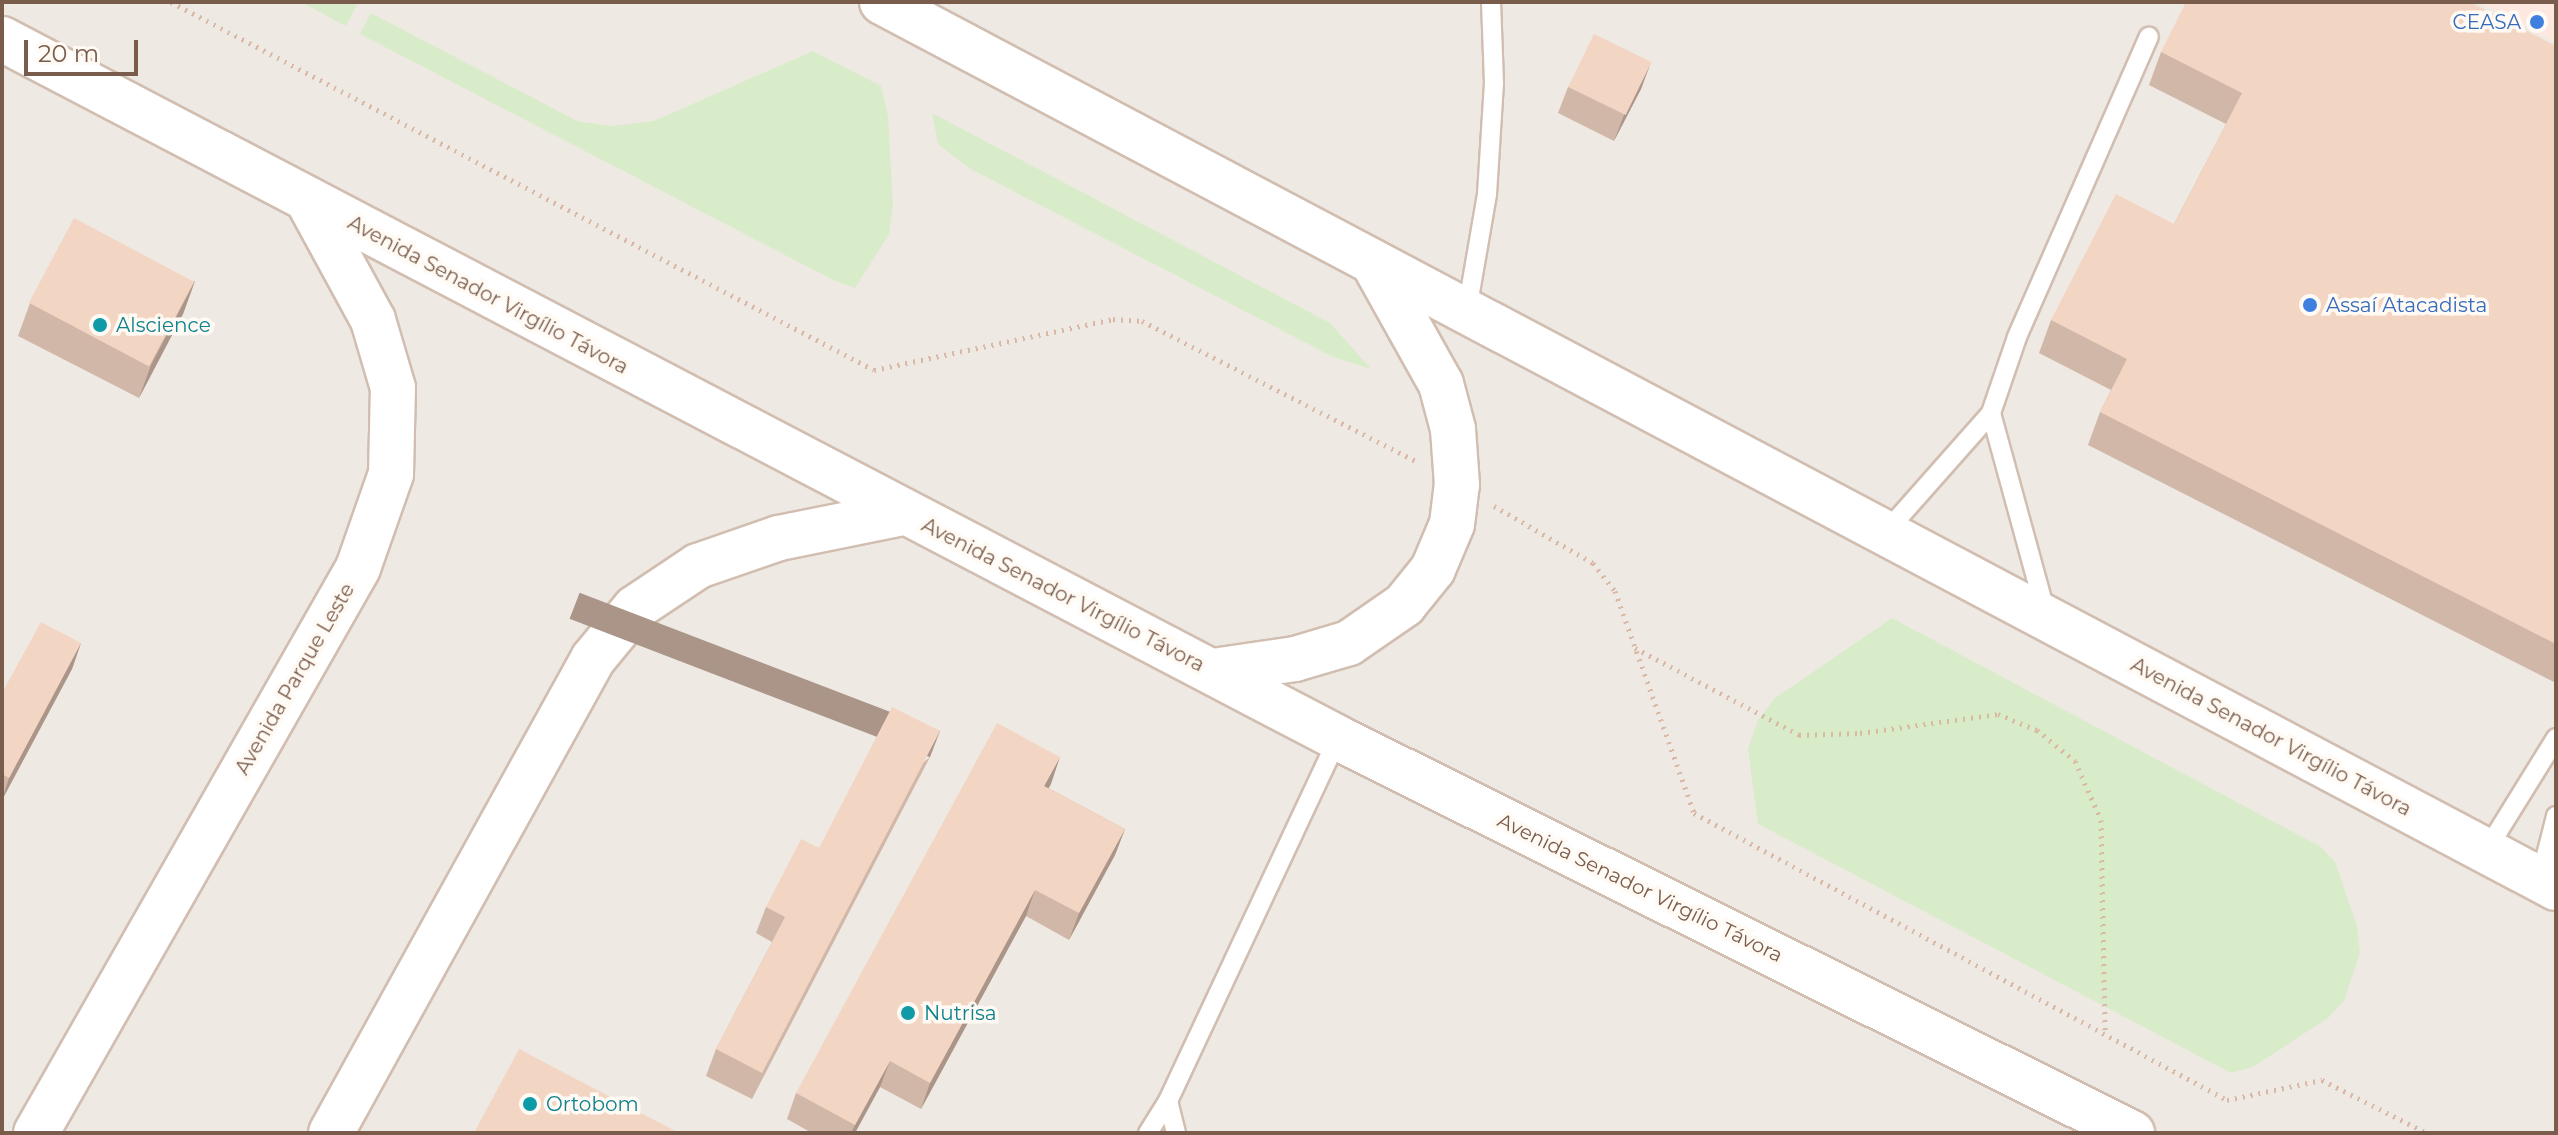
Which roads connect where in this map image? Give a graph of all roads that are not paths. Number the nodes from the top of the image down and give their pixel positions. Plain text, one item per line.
1 (882, 2) edge
2 (1491, 2) edge
3 (2149, 37) dead end
4 (2, 39) edge
5 (307, 199) junction
6 (1374, 264) junction
7 (1466, 313) junction
8 (1991, 413) junction
9 (903, 513) junction
10 (1885, 534) junction
11 (2048, 619) junction
12 (1213, 671) junction
13 (1338, 738) junction
14 (2556, 738) edge
15 (2556, 816) edge
16 (2486, 851) junction
17 (2548, 883) edge
18 (1168, 1101) junction
19 (36, 1133) edge
20 (331, 1133) edge
21 (1148, 1133) edge
22 (1176, 1133) edge
23 (2132, 1133) edge

1 - 6 main road, Avenida Senador Virgílio Távora
2 - 7 lane
3 - 8 lane
4 - 5 main road, Avenida Senador Virgílio Távora
5 - 9 main road, Avenida Senador Virgílio Távora
5 - 19 main road, Avenida Parque Leste
6 - 7 main road, Avenida Senador Virgílio Távora
6 - 12 main road
7 - 10 main road, Avenida Senador Virgílio Távora
8 - 10 lane
8 - 11 lane
9 - 12 main road, Avenida Senador Virgílio Távora
9 - 20 main road
10 - 11 main road, Avenida Senador Virgílio Távora
11 - 16 main road, Avenida Senador Virgílio Távora
12 - 13 main road, Avenida Senador Virgílio Távora
13 - 18 lane
13 - 23 main road, Avenida Senador Virgílio Távora
14 - 16 lane
15 - 17 lane
16 - 17 main road, Avenida Senador Virgílio Távora
18 - 21 lane
18 - 22 lane

